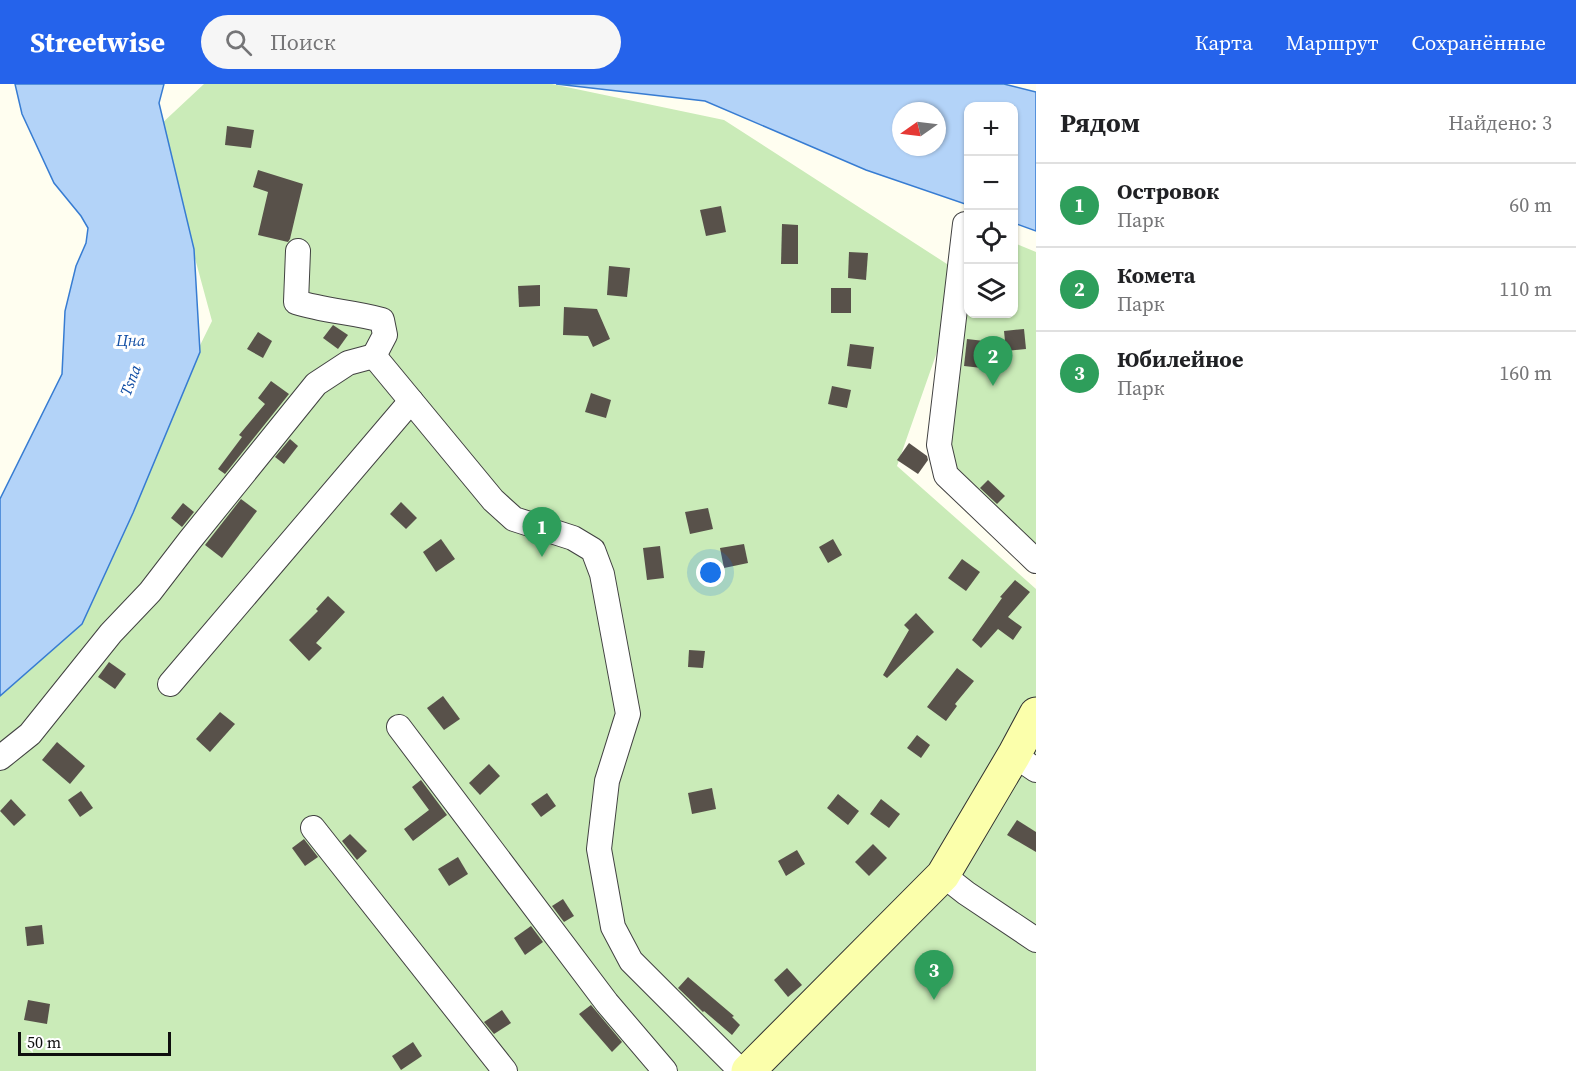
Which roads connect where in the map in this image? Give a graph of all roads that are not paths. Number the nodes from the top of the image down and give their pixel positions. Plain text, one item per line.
1 (964, 232) edge
2 (298, 251) dead end
3 (374, 356) junction
4 (411, 401) junction
5 (1036, 561) edge
6 (170, 684) dead end
7 (1036, 714) edge
8 (399, 727) dead end
9 (0, 758) edge
10 (1025, 762) edge
11 (313, 828) dead end
12 (944, 875) junction
13 (1036, 940) edge
14 (505, 1071) edge
15 (665, 1071) edge
16 (741, 1071) edge
17 (748, 1071) edge

1 - 5 street
2 - 3 street
3 - 4 street
3 - 9 street
4 - 6 street
4 - 16 street
7 - 10 street
8 - 15 street
10 - 12 street
11 - 14 street
12 - 13 street
12 - 17 street

